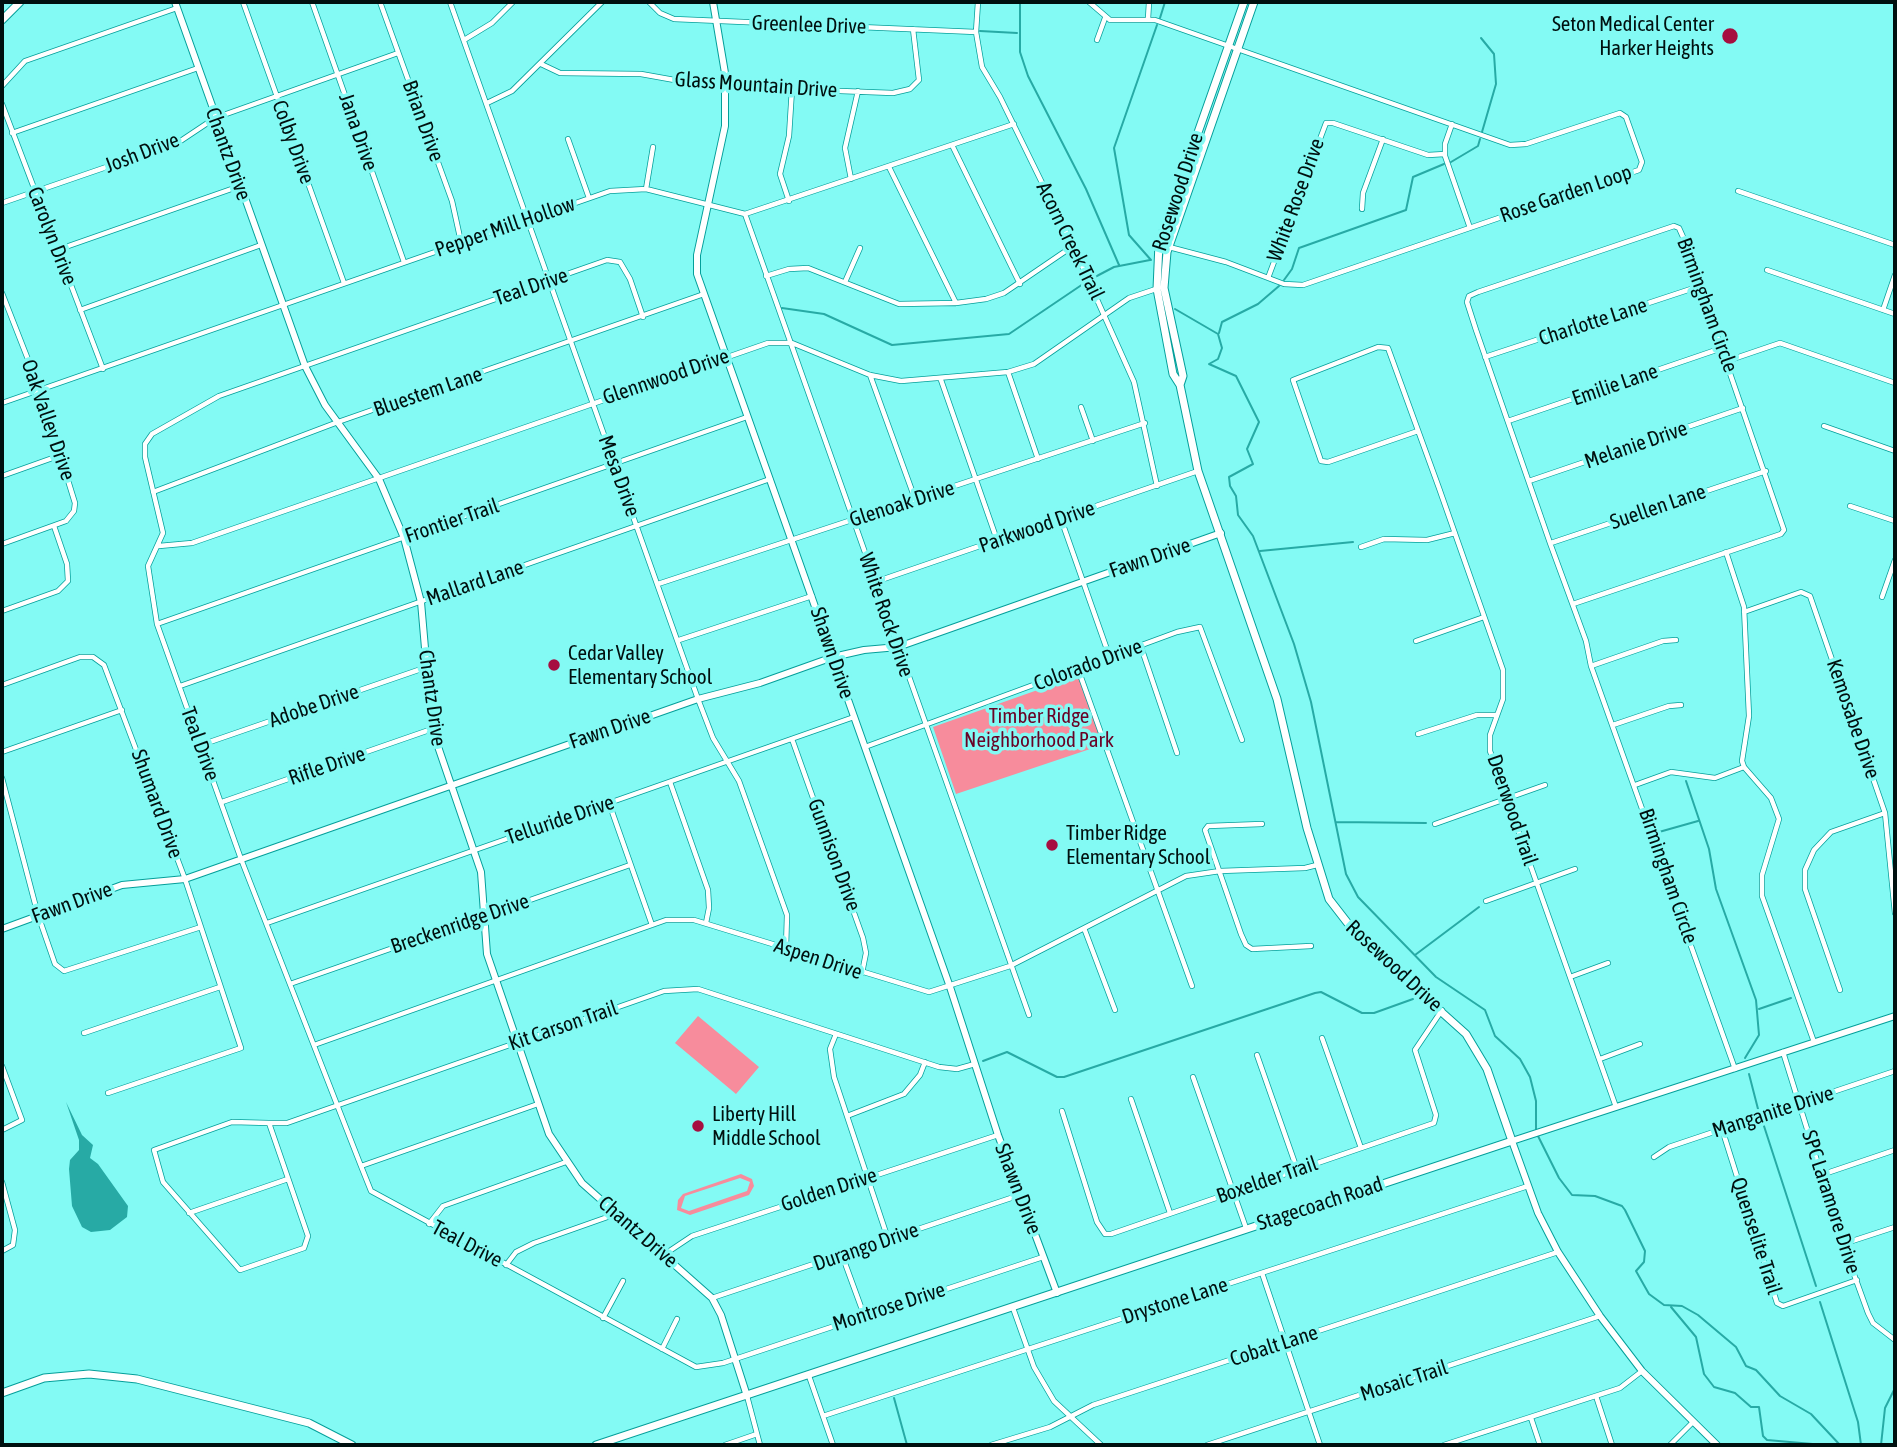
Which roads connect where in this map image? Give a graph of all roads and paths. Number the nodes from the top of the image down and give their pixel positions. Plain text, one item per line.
1 (20, 2) edge
2 (243, 2) edge
3 (312, 2) edge
4 (380, 2) edge
5 (450, 2) edge
6 (513, 2) edge
7 (602, 2) edge
8 (649, 2) edge
9 (713, 2) edge
10 (978, 2) edge
11 (1089, 2) edge
12 (1149, 2) edge
13 (1244, 2) edge
14 (1254, 2) edge
15 (176, 5) edge
16 (1105, 18) junction
17 (1148, 19) junction
18 (2, 20) edge
19 (716, 21) junction
20 (913, 29) junction
21 (976, 32) junction
22 (464, 40) junction
23 (1097, 40) dead end
24 (1228, 47) junction
25 (1236, 50) junction
26 (398, 53) junction
27 (541, 64) junction
28 (198, 68) junction
29 (338, 74) junction
30 (2, 86) edge
31 (726, 87) junction
32 (792, 89) junction
33 (858, 92) junction
34 (277, 96) junction
35 (486, 103) junction
36 (2, 104) edge
37 (215, 118) junction
38 (1014, 124) junction
39 (1452, 124) junction
40 (12, 133) junction
41 (568, 139) dead end
42 (1383, 139) junction
43 (952, 145) junction
44 (653, 147) dead end
45 (1445, 154) junction
46 (889, 167) junction
47 (851, 179) junction
48 (240, 186) junction
49 (646, 189) junction
50 (1738, 191) dead end
51 (36, 192) junction
52 (589, 198) junction
53 (789, 201) junction
54 (2, 204) edge
55 (709, 205) junction
56 (1362, 209) dead end
57 (745, 214) junction
58 (528, 219) junction
59 (1470, 228) junction
60 (461, 242) junction
61 (261, 245) junction
62 (1895, 245) edge
63 (1073, 246) junction
64 (1168, 247) junction
65 (860, 248) dead end
66 (57, 250) junction
67 (404, 262) junction
68 (1767, 270) dead end
69 (1895, 275) edge
70 (766, 276) junction
71 (1268, 278) junction
72 (551, 280) junction
73 (845, 282) junction
74 (344, 283) junction
75 (1020, 284) junction
76 (1700, 286) junction
77 (1160, 288) junction
78 (2, 293) edge
79 (704, 294) junction
80 (956, 303) junction
81 (283, 305) junction
82 (80, 310) junction
83 (1883, 310) junction
84 (1895, 314) edge
85 (1106, 315) junction
86 (643, 317) junction
87 (572, 342) junction
88 (792, 343) junction
89 (1722, 348) junction
90 (726, 356) junction
91 (1485, 357) junction
92 (1727, 361) junction
93 (305, 366) junction
94 (103, 369) junction
95 (1008, 372) junction
96 (870, 375) junction
97 (941, 380) junction
98 (1895, 383) edge
99 (40, 390) junction
100 (2, 403) edge
101 (593, 403) junction
102 (1081, 407) dead end
103 (1744, 408) junction
104 (747, 417) junction
105 (1508, 421) junction
106 (338, 422) junction
107 (1145, 423) junction
108 (1824, 426) dead end
109 (1418, 431) junction
110 (1093, 441) junction
111 (1895, 452) edge
112 (61, 455) junction
113 (1038, 459) junction
114 (614, 465) junction
115 (1198, 471) junction
116 (1766, 471) junction
117 (2, 476) edge
118 (771, 478) junction
119 (379, 479) junction
120 (976, 479) junction
121 (1528, 481) junction
122 (1157, 486) junction
123 (153, 492) junction
124 (915, 499) junction
125 (1850, 506) dead end
126 (1061, 519) junction
127 (852, 520) junction
128 (1895, 521) edge
129 (637, 525) junction
130 (54, 526) junction
131 (1455, 533) junction
132 (1221, 534) junction
133 (404, 538) junction
134 (792, 540) junction
135 (997, 540) junction
136 (1550, 543) junction
137 (2, 544) edge
138 (159, 546) junction
139 (1361, 547) dead end
140 (1726, 552) junction
141 (1895, 560) edge
142 (875, 582) junction
143 (1083, 582) junction
144 (659, 584) junction
145 (811, 596) junction
146 (1882, 597) dead end
147 (421, 602) junction
148 (1573, 604) junction
149 (2, 611) edge
150 (1745, 612) junction
151 (1484, 617) junction
152 (157, 624) junction
153 (678, 640) junction
154 (1676, 640) dead end
155 (1416, 641) dead end
156 (898, 647) junction
157 (1141, 647) junction
158 (833, 657) junction
159 (1110, 658) junction
160 (1591, 666) junction
161 (427, 667) junction
162 (1078, 669) junction
163 (2, 685) edge
164 (180, 686) junction
165 (698, 699) junction
166 (1681, 705) dead end
167 (122, 710) junction
168 (1497, 715) junction
169 (854, 717) junction
170 (925, 724) junction
171 (1614, 725) junction
172 (432, 729) junction
173 (1418, 734) dead end
174 (792, 739) junction
175 (1242, 740) dead end
176 (201, 745) junction
177 (864, 747) junction
178 (2, 752) edge
179 (1177, 753) dead end
180 (727, 762) junction
181 (1744, 767) junction
182 (2, 778) edge
183 (670, 782) junction
184 (451, 785) junction
185 (1545, 785) dead end
186 (1635, 785) junction
187 (1505, 799) junction
188 (222, 802) junction
189 (609, 803) junction
190 (1885, 813) junction
191 (1262, 824) dead end
192 (1435, 824) dead end
193 (475, 850) junction
194 (241, 859) junction
195 (631, 864) junction
196 (1317, 865) junction
197 (1575, 869) dead end
198 (1220, 870) junction
199 (185, 879) junction
200 (1537, 883) junction
201 (1156, 890) junction
202 (1486, 901) dead end
203 (1895, 913) edge
204 (38, 915) junction
205 (484, 916) junction
206 (267, 923) junction
207 (706, 923) junction
208 (652, 925) junction
209 (201, 927) junction
210 (1084, 928) junction
211 (2, 929) edge
212 (1311, 946) dead end
213 (786, 948) junction
214 (1608, 963) dead end
215 (1010, 966) junction
216 (862, 973) junction
217 (1570, 976) junction
218 (496, 981) junction
219 (290, 984) junction
220 (1192, 986) dead end
221 (220, 987) junction
222 (950, 987) junction
223 (1840, 990) dead end
224 (1115, 1010) dead end
225 (1442, 1010) junction
226 (1029, 1015) dead end
227 (1895, 1016) edge
228 (84, 1033) dead end
229 (836, 1034) junction
230 (1322, 1038) dead end
231 (517, 1042) junction
232 (1814, 1042) junction
233 (1640, 1044) dead end
234 (314, 1045) junction
235 (1783, 1052) junction
236 (1257, 1055) dead end
237 (1600, 1059) junction
238 (925, 1062) junction
239 (976, 1064) junction
240 (2, 1066) edge
241 (1735, 1069) junction
242 (1895, 1071) edge
243 (1193, 1077) dead end
244 (108, 1093) dead end
245 (1131, 1099) dead end
246 (538, 1104) junction
247 (1799, 1104) junction
248 (337, 1106) junction
249 (1616, 1108) junction
250 (1062, 1111) dead end
251 (847, 1116) junction
252 (269, 1123) junction
253 (1722, 1129) junction
254 (2, 1130) edge
255 (998, 1135) junction
256 (1512, 1141) junction
257 (1361, 1148) junction
258 (1895, 1150) edge
259 (1654, 1157) dead end
260 (566, 1162) junction
261 (360, 1166) junction
262 (1297, 1170) junction
263 (1821, 1175) junction
264 (867, 1177) junction
265 (288, 1179) junction
266 (2, 1182) edge
267 (1528, 1186) junction
268 (1234, 1191) junction
269 (1020, 1195) junction
270 (4, 1198) edge
271 (189, 1213) junction
272 (617, 1213) junction
273 (1170, 1213) junction
274 (429, 1224) junction
275 (1895, 1227) edge
276 (1246, 1228) junction
277 (888, 1239) junction
278 (1843, 1244) junction
279 (2, 1251) edge
280 (1558, 1252) junction
281 (665, 1254) junction
282 (842, 1255) junction
283 (1044, 1256) junction
284 (506, 1265) junction
285 (1262, 1273) junction
286 (1857, 1280) junction
287 (623, 1281) dead end
288 (1057, 1293) junction
289 (712, 1298) junction
290 (1013, 1308) junction
291 (864, 1315) junction
292 (1600, 1316) junction
293 (603, 1318) junction
294 (677, 1319) dead end
295 (1895, 1340) edge
296 (1286, 1342) junction
297 (662, 1349) junction
298 (1028, 1349) junction
299 (735, 1358) junction
300 (1642, 1371) junction
301 (809, 1376) junction
302 (2, 1393) edge
303 (747, 1396) junction
304 (1596, 1396) junction
305 (1309, 1412) junction
306 (823, 1416) junction
307 (1070, 1417) junction
308 (1531, 1418) junction
309 (1693, 1422) junction
310 (757, 1434) junction
311 (1464, 1439) junction
312 (352, 1445) edge
313 (596, 1445) edge
314 (725, 1445) edge
315 (760, 1445) edge
316 (833, 1445) edge
317 (991, 1445) edge
318 (1101, 1445) edge
319 (1208, 1445) edge
320 (1320, 1445) edge
321 (1444, 1445) edge
322 (1466, 1445) edge
323 (1540, 1445) edge
324 (1612, 1445) edge
325 (1670, 1445) edge
326 (1717, 1445) edge

1 - 18 main road
2 - 34 street, Colby Drive
3 - 29 street, Jana Drive
4 - 26 street, Brian Drive
5 - 22 street, Mesa Drive
6 - 22 street
7 - 27 street
8 - 19 street, Greenlee Drive
9 - 19 street, Shawn Drive
10 - 21 street, Acorn Creek Trail
11 - 16 street
12 - 17 street
13 - 24 main road, Rosewood Drive
14 - 25 main road, Rosewood Drive
15 - 28 street, Chantz Drive
15 - 30 street
16 - 17 street, Rose Garden Loop
16 - 23 street
17 - 24 street, Rose Garden Loop
19 - 20 street, Greenlee Drive
19 - 31 street, Shawn Drive
20 - 21 street, Greenlee Drive
20 - 33 street, Glass Mountain Drive
21 - 38 street, Acorn Creek Trail
22 - 35 street, Mesa Drive
24 - 25 street, Rose Garden Loop
24 - 77 main road, Rosewood Drive
25 - 39 street, Rose Garden Loop
25 - 64 main road, Rosewood Drive
26 - 29 street, Josh Drive
26 - 60 street, Brian Drive
27 - 31 street, Glass Mountain Drive
27 - 35 street
28 - 37 street, Chantz Drive
28 - 40 street
29 - 34 street, Josh Drive
29 - 67 street, Jana Drive
31 - 32 street, Glass Mountain Drive
31 - 55 street, Shawn Drive
32 - 33 street, Glass Mountain Drive
32 - 53 street
33 - 47 street
34 - 37 street, Josh Drive
34 - 74 street, Colby Drive
35 - 58 street, Mesa Drive
36 - 40 street, Carolyn Drive
37 - 48 street, Chantz Drive
37 - 51 street, Josh Drive
38 - 43 street
38 - 63 street, Acorn Creek Trail
39 - 45 street
39 - 59 street, Rose Garden Loop
40 - 51 street, Carolyn Drive
41 - 52 street
42 - 45 street, White Rose Drive
42 - 56 street
42 - 71 street, White Rose Drive
43 - 46 street
43 - 75 street
44 - 49 street
45 - 59 street
46 - 47 street
46 - 80 street
47 - 53 street
48 - 61 street, Chantz Drive
48 - 66 street
49 - 52 street, Pepper Mill Hollow
49 - 55 street, Pepper Mill Hollow
50 - 62 street
51 - 54 street, Josh Drive
51 - 66 street, Carolyn Drive
52 - 58 street, Pepper Mill Hollow
53 - 57 street
55 - 57 street, Pepper Mill Hollow
55 - 79 street, Shawn Drive
57 - 70 street, White Rock Drive
58 - 60 street, Pepper Mill Hollow
58 - 72 street, Mesa Drive
59 - 71 street, Rose Garden Loop
60 - 67 street, Pepper Mill Hollow
61 - 81 street, Chantz Drive
61 - 82 street
63 - 75 street
63 - 85 street, Acorn Creek Trail
64 - 71 street, Rose Garden Loop
64 - 77 main road, Rosewood Drive
65 - 73 street
66 - 82 street, Carolyn Drive
67 - 74 street, Pepper Mill Hollow
68 - 83 street
69 - 83 street
70 - 73 street
70 - 88 street, White Rock Drive
72 - 86 street, Teal Drive
72 - 87 street, Mesa Drive
72 - 93 street, Teal Drive
73 - 80 street
74 - 81 street, Pepper Mill Hollow
75 - 80 street
76 - 89 street, Birmingham Circle
76 - 91 street, Charlotte Lane
76 - 91 street, Birmingham Circle
77 - 85 street, Glennwood Drive
77 - 115 main road, Rosewood Drive
78 - 99 street, Oak Valley Drive
79 - 86 street, Bluestem Lane
79 - 90 street, Shawn Drive
81 - 93 street, Chantz Drive
81 - 94 street, Pepper Mill Hollow
82 - 94 street, Carolyn Drive
83 - 84 street
85 - 95 street, Glennwood Drive
85 - 107 street, Acorn Creek Trail
86 - 87 street, Bluestem Lane
87 - 101 street, Mesa Drive
87 - 106 street, Bluestem Lane
88 - 90 street, Glennwood Drive
88 - 96 street, Glennwood Drive
88 - 127 street, White Rock Drive
89 - 92 street, Birmingham Circle
89 - 105 street, Emilie Lane
90 - 101 street, Glennwood Drive
90 - 104 street, Shawn Drive
91 - 105 street, Birmingham Circle
92 - 98 street
92 - 103 street, Birmingham Circle
93 - 106 street, Chantz Drive
93 - 123 street, Teal Drive
94 - 99 street, Pepper Mill Hollow
95 - 97 street, Glennwood Drive
95 - 113 street
96 - 97 street, Glennwood Drive
96 - 124 street
97 - 120 street
99 - 100 street, Pepper Mill Hollow
99 - 112 street, Oak Valley Drive
101 - 114 street, Mesa Drive
101 - 119 street, Glennwood Drive
102 - 110 street
103 - 116 street, Birmingham Circle
103 - 121 street, Melanie Drive
104 - 114 street, Frontier Trail
104 - 118 street, Shawn Drive
105 - 121 street, Birmingham Circle
106 - 119 street, Chantz Drive
106 - 123 street, Bluestem Lane
107 - 110 street, Glenoak Drive
107 - 122 street, Acorn Creek Trail
108 - 111 street
109 - 109 street, Deerwood Trail
109 - 131 street, Deerwood Trail
110 - 113 street, Glenoak Drive
112 - 117 street
112 - 130 street, Oak Valley Drive
113 - 120 street, Glenoak Drive
114 - 129 street, Mesa Drive
114 - 133 street, Frontier Trail
115 - 122 street, Parkwood Drive
115 - 132 main road, Rosewood Drive
116 - 136 street, Suellen Lane
116 - 140 street, Birmingham Circle
118 - 129 street, Mallard Lane
118 - 134 street, Shawn Drive
119 - 133 street, Chantz Drive
119 - 138 street, Glennwood Drive
120 - 124 street, Glenoak Drive
120 - 135 street
121 - 136 street, Birmingham Circle
122 - 126 street, Parkwood Drive
123 - 138 street, Teal Drive
124 - 127 street, Glenoak Drive
125 - 128 street
126 - 135 street, Parkwood Drive
126 - 143 street
127 - 134 street, Glenoak Drive
127 - 142 street, White Rock Drive
129 - 144 street, Mesa Drive
129 - 147 street, Mallard Lane
130 - 137 street
130 - 149 street
131 - 139 street
131 - 151 street, Deerwood Trail
132 - 143 street, Fawn Drive
132 - 196 main road, Rosewood Drive
133 - 147 street, Chantz Drive
133 - 152 street, Frontier Trail
134 - 144 street, Glenoak Drive
134 - 145 street, Shawn Drive
135 - 142 street, Parkwood Drive
136 - 148 street, Birmingham Circle
138 - 152 street, Teal Drive
140 - 148 street, Birmingham Circle
140 - 150 street
141 - 146 street
142 - 156 street, White Rock Drive
143 - 156 street, Fawn Drive
143 - 159 street
144 - 153 street, Mesa Drive
145 - 153 street
145 - 158 street, Shawn Drive
147 - 161 street, Chantz Drive
147 - 164 street, Mallard Lane
148 - 160 street, Birmingham Circle
150 - 181 street
150 - 190 street, Kemosabe Drive
151 - 155 street
151 - 168 street, Deerwood Trail
152 - 164 street, Teal Drive
153 - 165 street, Mesa Drive
154 - 160 street
156 - 158 street, Fawn Drive
156 - 170 street, White Rock Drive
157 - 159 street, Colorado Drive
157 - 175 street, Colorado Drive
157 - 179 street
158 - 165 street, Fawn Drive
158 - 169 street, Shawn Drive
159 - 162 street, Colorado Drive
160 - 171 street, Birmingham Circle
161 - 172 street, Chantz Drive
161 - 176 street, Adobe Drive
162 - 170 street, Colorado Drive
162 - 201 street
163 - 167 street, Shumard Drive
164 - 176 street, Teal Drive
165 - 180 street, Mesa Drive
165 - 184 street, Fawn Drive
166 - 171 street
167 - 178 street
167 - 199 street, Shumard Drive
168 - 173 street
168 - 187 street, Deerwood Trail
169 - 174 street, Telluride Drive
169 - 177 street, Shawn Drive
170 - 177 street, Colorado Drive
170 - 215 street, White Rock Drive
171 - 186 street, Birmingham Circle
172 - 184 street, Chantz Drive
172 - 188 street, Rifle Drive
174 - 180 street, Telluride Drive
174 - 216 street, Gunnison Drive
176 - 188 street, Teal Drive
177 - 222 street, Shawn Drive
180 - 183 street, Telluride Drive
180 - 213 street, Mesa Drive
181 - 186 street
181 - 232 street
182 - 204 street
183 - 189 street, Telluride Drive
183 - 207 street
184 - 193 street, Chantz Drive
184 - 194 street, Fawn Drive
185 - 187 street
186 - 241 street, Birmingham Circle
187 - 192 street
187 - 200 street, Deerwood Trail
188 - 194 street, Teal Drive
189 - 193 street, Telluride Drive
189 - 195 street
190 - 203 street, Kemosabe Drive
190 - 223 street
191 - 198 street
193 - 205 street, Chantz Drive
193 - 206 street, Telluride Drive
194 - 199 street, Fawn Drive
194 - 206 street, Teal Drive
195 - 205 street, Breckenridge Drive
195 - 208 street
196 - 198 street, Aspen Drive
196 - 225 main road, Rosewood Drive
197 - 200 street
198 - 201 street, Aspen Drive
198 - 212 street
199 - 204 street, Fawn Drive
199 - 209 street, Shumard Drive
200 - 202 street
200 - 217 street, Deerwood Trail
201 - 210 street, Aspen Drive
201 - 220 street
204 - 209 street
204 - 211 street, Fawn Drive
205 - 218 street, Chantz Drive
205 - 219 street, Breckenridge Drive
206 - 219 street, Teal Drive
207 - 208 street, Aspen Drive
207 - 213 street, Aspen Drive
208 - 218 street, Aspen Drive
209 - 221 street, Shumard Drive
210 - 215 street, Aspen Drive
210 - 224 street
213 - 216 street, Aspen Drive
214 - 217 street
215 - 222 street, Aspen Drive
215 - 226 street, White Rock Drive
216 - 222 street, Aspen Drive
217 - 237 street, Deerwood Trail
218 - 231 street, Chantz Drive
218 - 234 street, Aspen Drive
219 - 234 street, Teal Drive
221 - 228 street
221 - 244 street, Shumard Drive
222 - 239 street, Shawn Drive
225 - 256 main road, Rosewood Drive
225 - 257 street, Boxelder Trail
227 - 232 street, Stagecoach Road
229 - 231 street, Kit Carson Trail
229 - 238 street, Kit Carson Trail
229 - 251 street
230 - 257 street
231 - 246 street, Chantz Drive
231 - 248 street, Kit Carson Trail
232 - 235 street, Stagecoach Road
233 - 237 street
234 - 248 street, Teal Drive
235 - 241 street, Stagecoach Road
235 - 247 street, SPC Laramore Drive
236 - 262 street
237 - 249 street, Deerwood Trail
238 - 239 street, Kit Carson Trail
238 - 251 street
239 - 255 street, Shawn Drive
240 - 254 street
241 - 249 street, Stagecoach Road
242 - 247 street, Manganite Drive
243 - 268 street
245 - 273 street
246 - 260 street, Chantz Drive
246 - 261 street
247 - 253 street, Manganite Drive
247 - 263 street, SPC Laramore Drive
248 - 252 street, Kit Carson Trail
248 - 261 street, Teal Drive
249 - 256 street, Stagecoach Road
250 - 273 street, Boxelder Trail
251 - 264 street
252 - 265 street
252 - 271 street, Kit Carson Trail
253 - 259 street, Manganite Drive
253 - 286 street, Quenselite Trail
255 - 264 street, Golden Drive
255 - 269 street, Shawn Drive
256 - 267 street, Rosewood Drive
256 - 276 main road, Stagecoach Road
257 - 262 street, Boxelder Trail
258 - 263 street
260 - 272 street, Chantz Drive
260 - 274 street
261 - 274 street, Teal Drive
262 - 268 street, Boxelder Trail
263 - 278 street, SPC Laramore Drive
264 - 277 street
264 - 281 street, Golden Drive
265 - 271 street
265 - 271 street
266 - 270 street
267 - 280 street, Rosewood Drive
267 - 285 street, Drystone Lane
268 - 273 street, Boxelder Trail
268 - 276 street
269 - 277 street, Durango Drive
269 - 283 street, Shawn Drive
270 - 279 street
272 - 281 street, Chantz Drive
272 - 284 street
274 - 284 street, Teal Drive
275 - 278 street
276 - 288 main road, Stagecoach Road
277 - 282 street, Durango Drive
278 - 286 street, SPC Laramore Drive
280 - 292 street, Rosewood Drive
280 - 296 street, Cobalt Lane
281 - 289 street, Chantz Drive
282 - 289 street, Durango Drive
282 - 291 street
283 - 288 street, Shawn Drive
283 - 291 street, Montrose Drive
284 - 293 street, Teal Drive
285 - 296 street
285 - 298 street, Drystone Lane
286 - 295 street, SPC Laramore Drive
287 - 293 street
288 - 290 main road, Stagecoach Road
289 - 299 street, Chantz Drive
290 - 298 street
290 - 301 main road, Stagecoach Road
291 - 299 street, Montrose Drive
292 - 300 street, Rosewood Drive
292 - 305 street, Mosaic Trail
293 - 297 street, Teal Drive
294 - 297 street
296 - 305 street
296 - 307 street, Cobalt Lane
297 - 299 street, Teal Drive
298 - 306 street, Drystone Lane
298 - 307 street
299 - 303 street, Chantz Drive
300 - 304 street
300 - 309 street, Rosewood Drive
301 - 303 main road, Stagecoach Road
301 - 306 street
302 - 312 main road
303 - 310 street
303 - 313 main road, Stagecoach Road
304 - 308 street
304 - 324 street
305 - 319 street, Mosaic Trail
305 - 320 street
306 - 316 street
307 - 317 street, Cobalt Lane
307 - 318 street
308 - 311 street
308 - 323 street
309 - 325 street
309 - 326 street, Rosewood Drive
310 - 314 street
310 - 315 street
311 - 321 street
311 - 322 street

